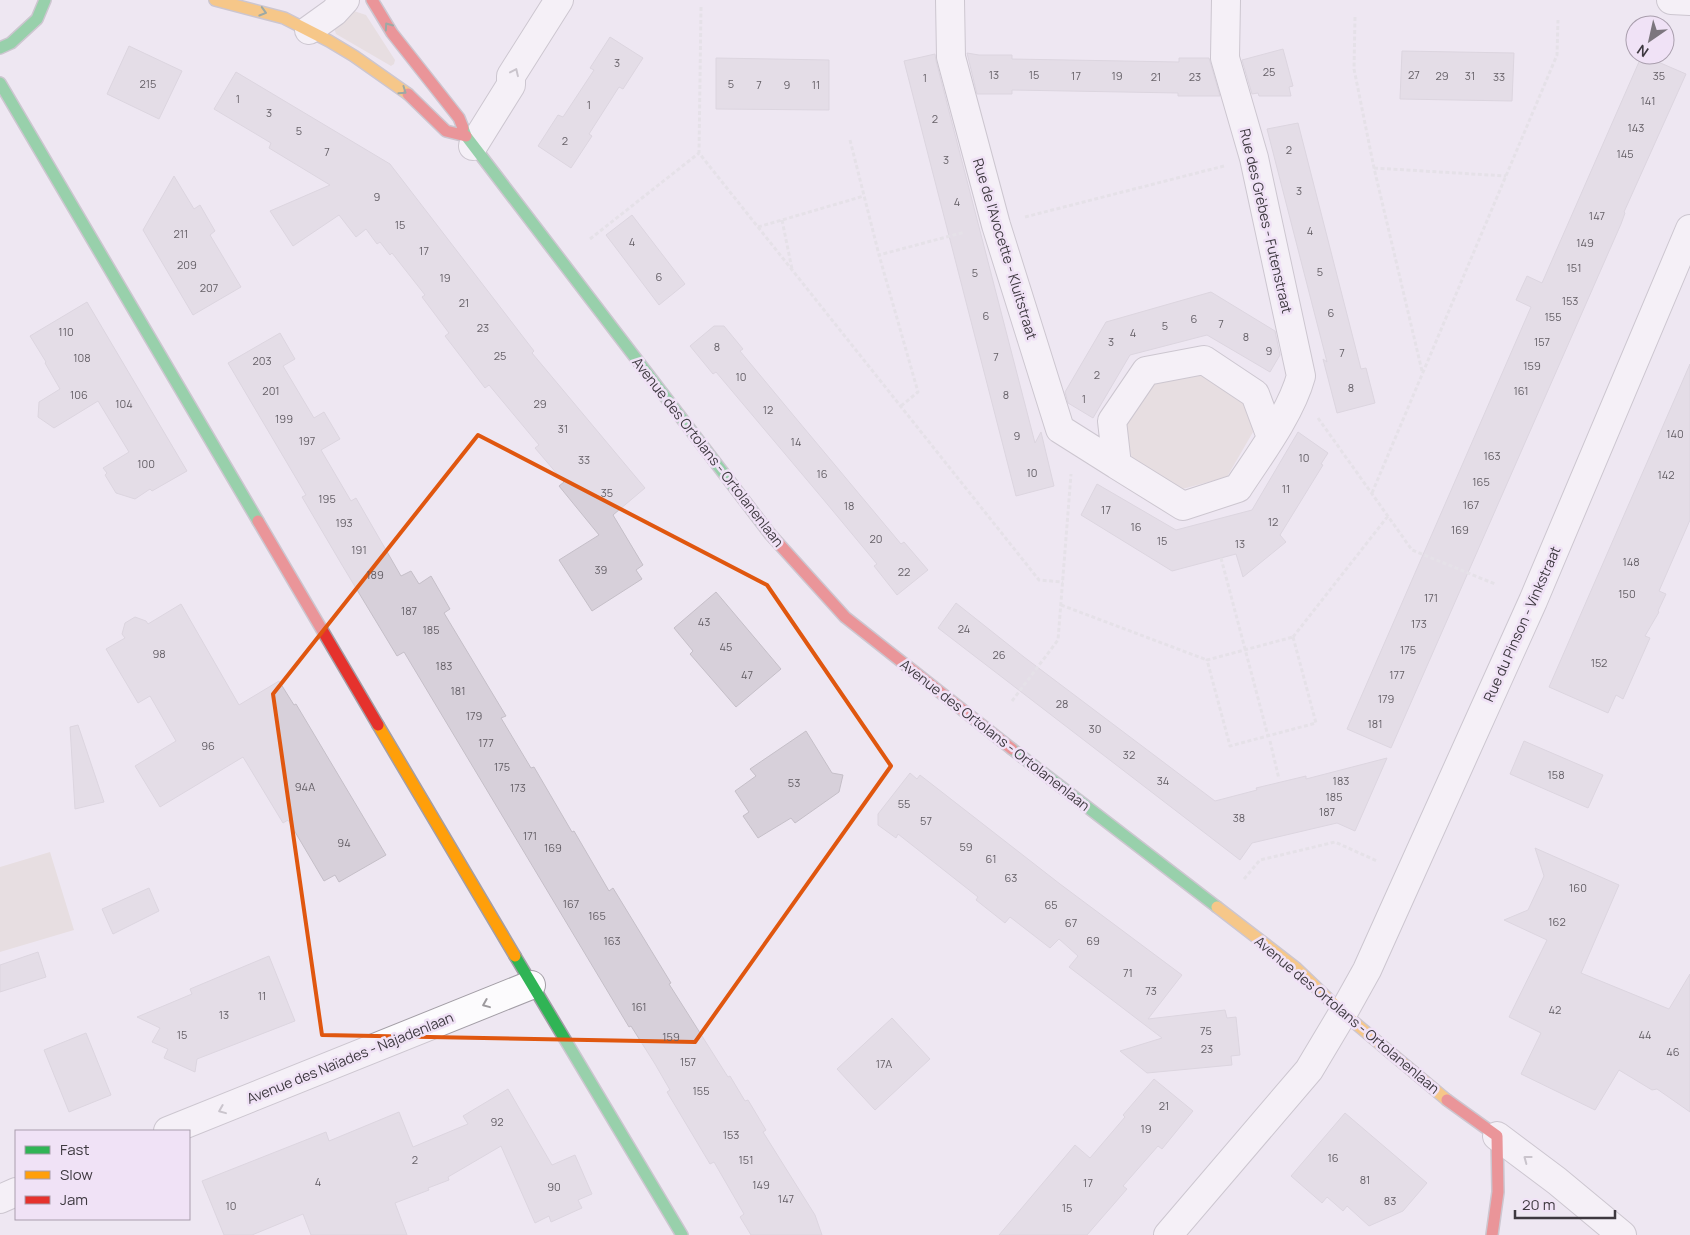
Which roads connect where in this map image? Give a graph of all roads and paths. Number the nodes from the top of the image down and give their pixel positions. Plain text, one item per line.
1 (45, 0) edge
2 (215, 0) edge
3 (345, 0) edge
4 (372, 0) edge
5 (559, 0) edge
6 (950, 0) edge
7 (1226, 0) edge
8 (1671, 0) edge
9 (1690, 1) edge
10 (702, 7) dead end
11 (284, 9) edge
12 (1355, 17) dead end
13 (1558, 20) dead end
14 (309, 30) junction
15 (0, 48) edge
16 (0, 83) edge
17 (850, 140) dead end
18 (470, 141) junction
19 (699, 153) junction
20 (1374, 168) junction
21 (1506, 176) junction
22 (864, 196) junction
23 (782, 220) junction
24 (758, 227) junction
25 (1690, 229) edge
26 (590, 239) dead end
27 (879, 255) dead end
28 (792, 269) junction
29 (1422, 372) junction
30 (1298, 388) junction
31 (1271, 437) junction
32 (1074, 438) junction
33 (1117, 465) junction
34 (1372, 493) junction
35 (1388, 516) junction
36 (1221, 558) dead end
37 (1063, 582) junction
38 (1495, 584) dead end
39 (1061, 605) junction
40 (1292, 637) junction
41 (1245, 650) junction
42 (1207, 660) junction
43 (1012, 701) dead end
44 (1268, 736) junction
45 (1270, 741) dead end
46 (1280, 780) dead end
47 (1377, 861) dead end
48 (1244, 880) dead end
49 (532, 986) junction
50 (1343, 1013) junction
51 (171, 1130) edge
52 (1497, 1136) junction
53 (15, 1192) edge
54 (0, 1199) edge
55 (682, 1235) edge
56 (1168, 1235) edge
57 (1492, 1235) edge
58 (1622, 1235) edge

1 - 15 street
2 -> 11 street
3 - 14 street
18 -> 4 street, Avenue des Ortolans - Ortolanenlaan
18 -> 5 street
6 - 32 street, Rue de l'Avocette - Kluitstraat
7 - 30 street, Rue des Grèbes - Futenstraat
8 - 9 street
10 - 19 path
11 - 14 street
12 - 20 path
13 - 21 path
14 -> 18 street
16 - 49 street
17 - 22 path
18 - 50 street, Avenue des Ortolans - Ortolanenlaan
19 - 24 path
19 - 26 path
20 - 21 path
20 - 29 path
21 - 29 path
22 - 23 path
22 - 27 path
23 - 24 path
23 - 28 path
24 - 28 path
25 - 50 street, Rue du Pinson - Vinkstraat
28 - 37 path
29 - 34 path
30 - 31 street, Rue des Grèbes - Futenstraat
30 - 34 path
31 - 33 street
31 - 33 street
32 - 33 street, Rue de l'Avocette - Kluitstraat
32 - 37 path
34 - 35 path
35 - 38 path
35 - 40 path
36 - 41 path
37 - 39 path
39 - 42 path
39 - 43 path
40 - 41 path
40 - 44 path
41 - 42 path
41 - 44 path
42 - 44 path
45 - 46 path
47 - 48 path
49 -> 51 street, Avenue des Naïades - Najadenlaan
49 - 55 street
50 - 52 street, Avenue des Ortolans - Ortolanenlaan
50 - 56 street, Rue du Pinson - Vinkstraat
52 - 57 street
58 -> 52 street, Avenue des Ortolans - Ortolanenlaan
53 - 54 street

